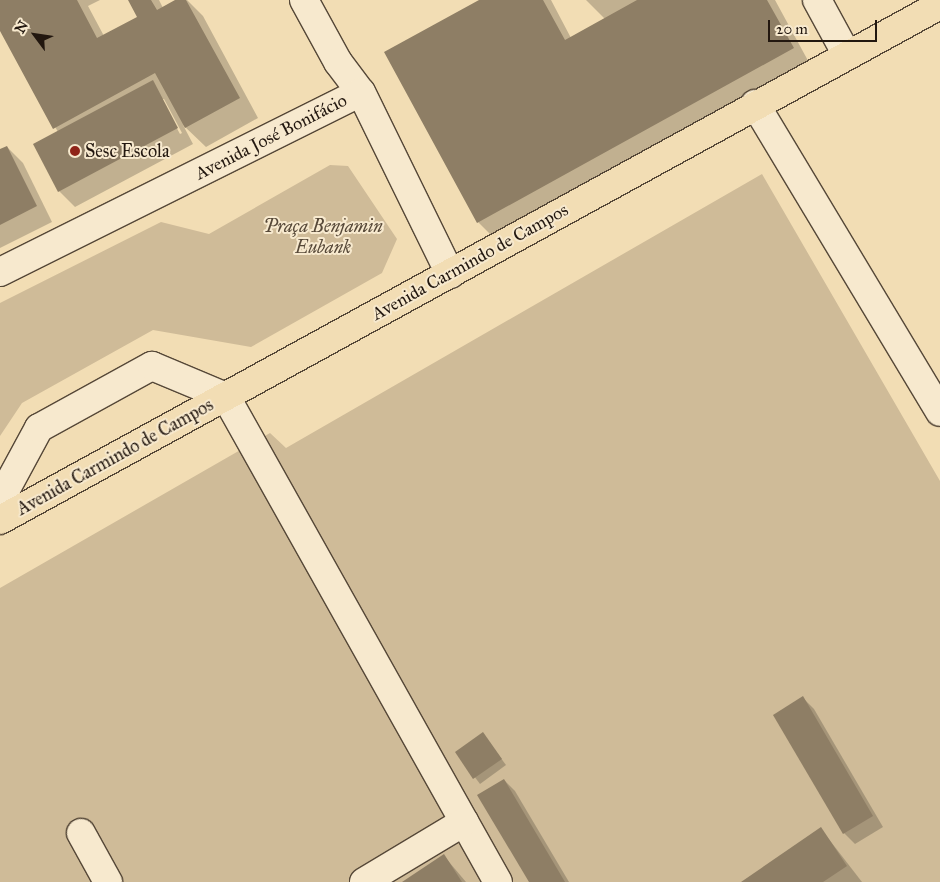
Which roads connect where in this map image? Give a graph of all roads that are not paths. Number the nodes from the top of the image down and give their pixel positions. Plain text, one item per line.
1 (304, 0) edge
2 (817, 0) edge
3 (940, 5) edge
4 (847, 55) junction
5 (361, 92) junction
6 (755, 104) junction
7 (0, 272) edge
8 (450, 274) junction
9 (226, 397) junction
10 (938, 403) edge
11 (0, 500) edge
12 (0, 520) edge
13 (464, 822) junction
14 (82, 833) dead end
15 (108, 882) edge
16 (364, 882) edge
17 (498, 882) edge

1 - 5 street
2 - 4 street
3 - 4 main road, Avenida Carmindo de Campos
4 - 6 main road, Avenida Carmindo de Campos
5 - 7 street, Avenida José Bonifácio
5 - 8 street, Avenida José Bonifácio
6 - 8 main road, Avenida Carmindo de Campos
6 - 10 street
8 - 9 main road, Avenida Carmindo de Campos
9 - 11 street
9 - 12 main road, Avenida Carmindo de Campos
9 - 13 street
13 - 16 street
13 - 17 street
14 - 15 street

